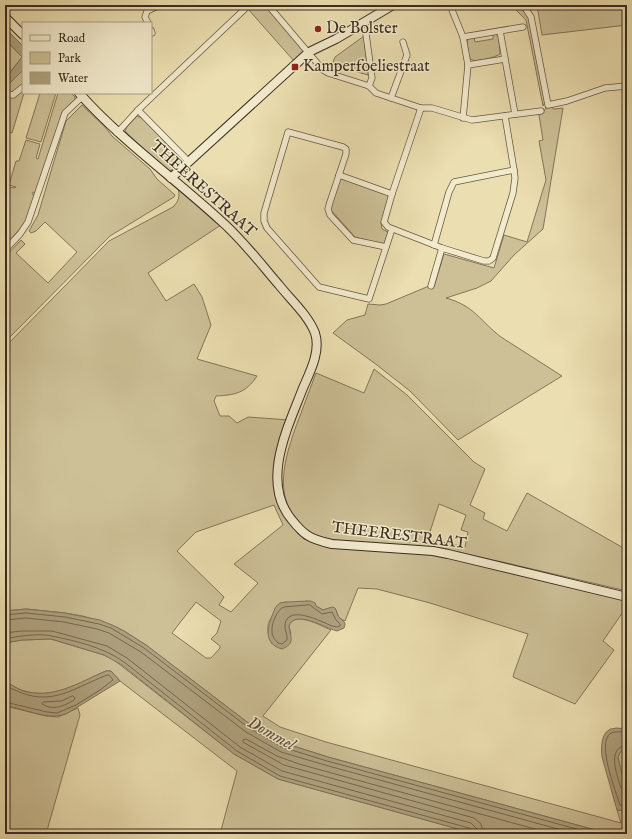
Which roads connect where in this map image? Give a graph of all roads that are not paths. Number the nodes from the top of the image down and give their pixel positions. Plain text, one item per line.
1 (160, 5) edge
2 (249, 5) edge
3 (268, 5) edge
4 (393, 5) edge
5 (523, 5) edge
6 (452, 10) dead end
7 (5, 17) edge
8 (148, 22) edge
9 (523, 27) dead end
10 (500, 31) junction
11 (22, 34) edge
12 (366, 34) dead end
13 (463, 37) junction
14 (403, 42) dead end
15 (309, 52) junction
16 (505, 59) junction
17 (468, 65) junction
18 (369, 86) junction
19 (627, 86) edge
20 (22, 88) edge
21 (5, 94) edge
22 (80, 95) edge
23 (392, 98) junction
24 (421, 108) junction
25 (138, 110) junction
26 (541, 111) dead end
27 (515, 114) junction
28 (506, 116) junction
29 (463, 118) junction
30 (117, 133) junction
31 (188, 161) junction
32 (514, 170) junction
33 (339, 175) junction
34 (171, 178) junction
35 (392, 194) junction
36 (392, 229) junction
37 (434, 245) junction
38 (386, 247) junction
39 (442, 248) junction
40 (5, 250) edge
41 (431, 286) dead end
42 (627, 597) edge

1 - 8 street
2 - 25 street
3 - 15 street
4 - 15 main road
5 - 19 street
6 - 13 street
7 - 11 main road
9 - 10 street
10 - 13 street
10 - 16 street
12 - 18 street
13 - 17 street
14 - 23 street
15 - 18 street
15 - 31 main road
16 - 17 street
16 - 27 street
17 - 29 street
18 - 23 street
20 - 21 street
22 - 30 main road, THEERESTRAAT
22 - 40 street, THEERESTRAAT
23 - 24 street
24 - 29 street
24 - 35 street
25 - 30 street
25 - 31 street
26 - 27 street
27 - 28 street
28 - 29 street
28 - 32 street
30 - 34 main road, THEERESTRAAT
31 - 34 main road
32 - 37 street
32 - 39 street
33 - 35 street
33 - 38 street
33 - 38 street
34 - 42 main road, THEERESTRAAT
35 - 36 street
36 - 37 street
36 - 38 street
37 - 39 street
39 - 41 street

